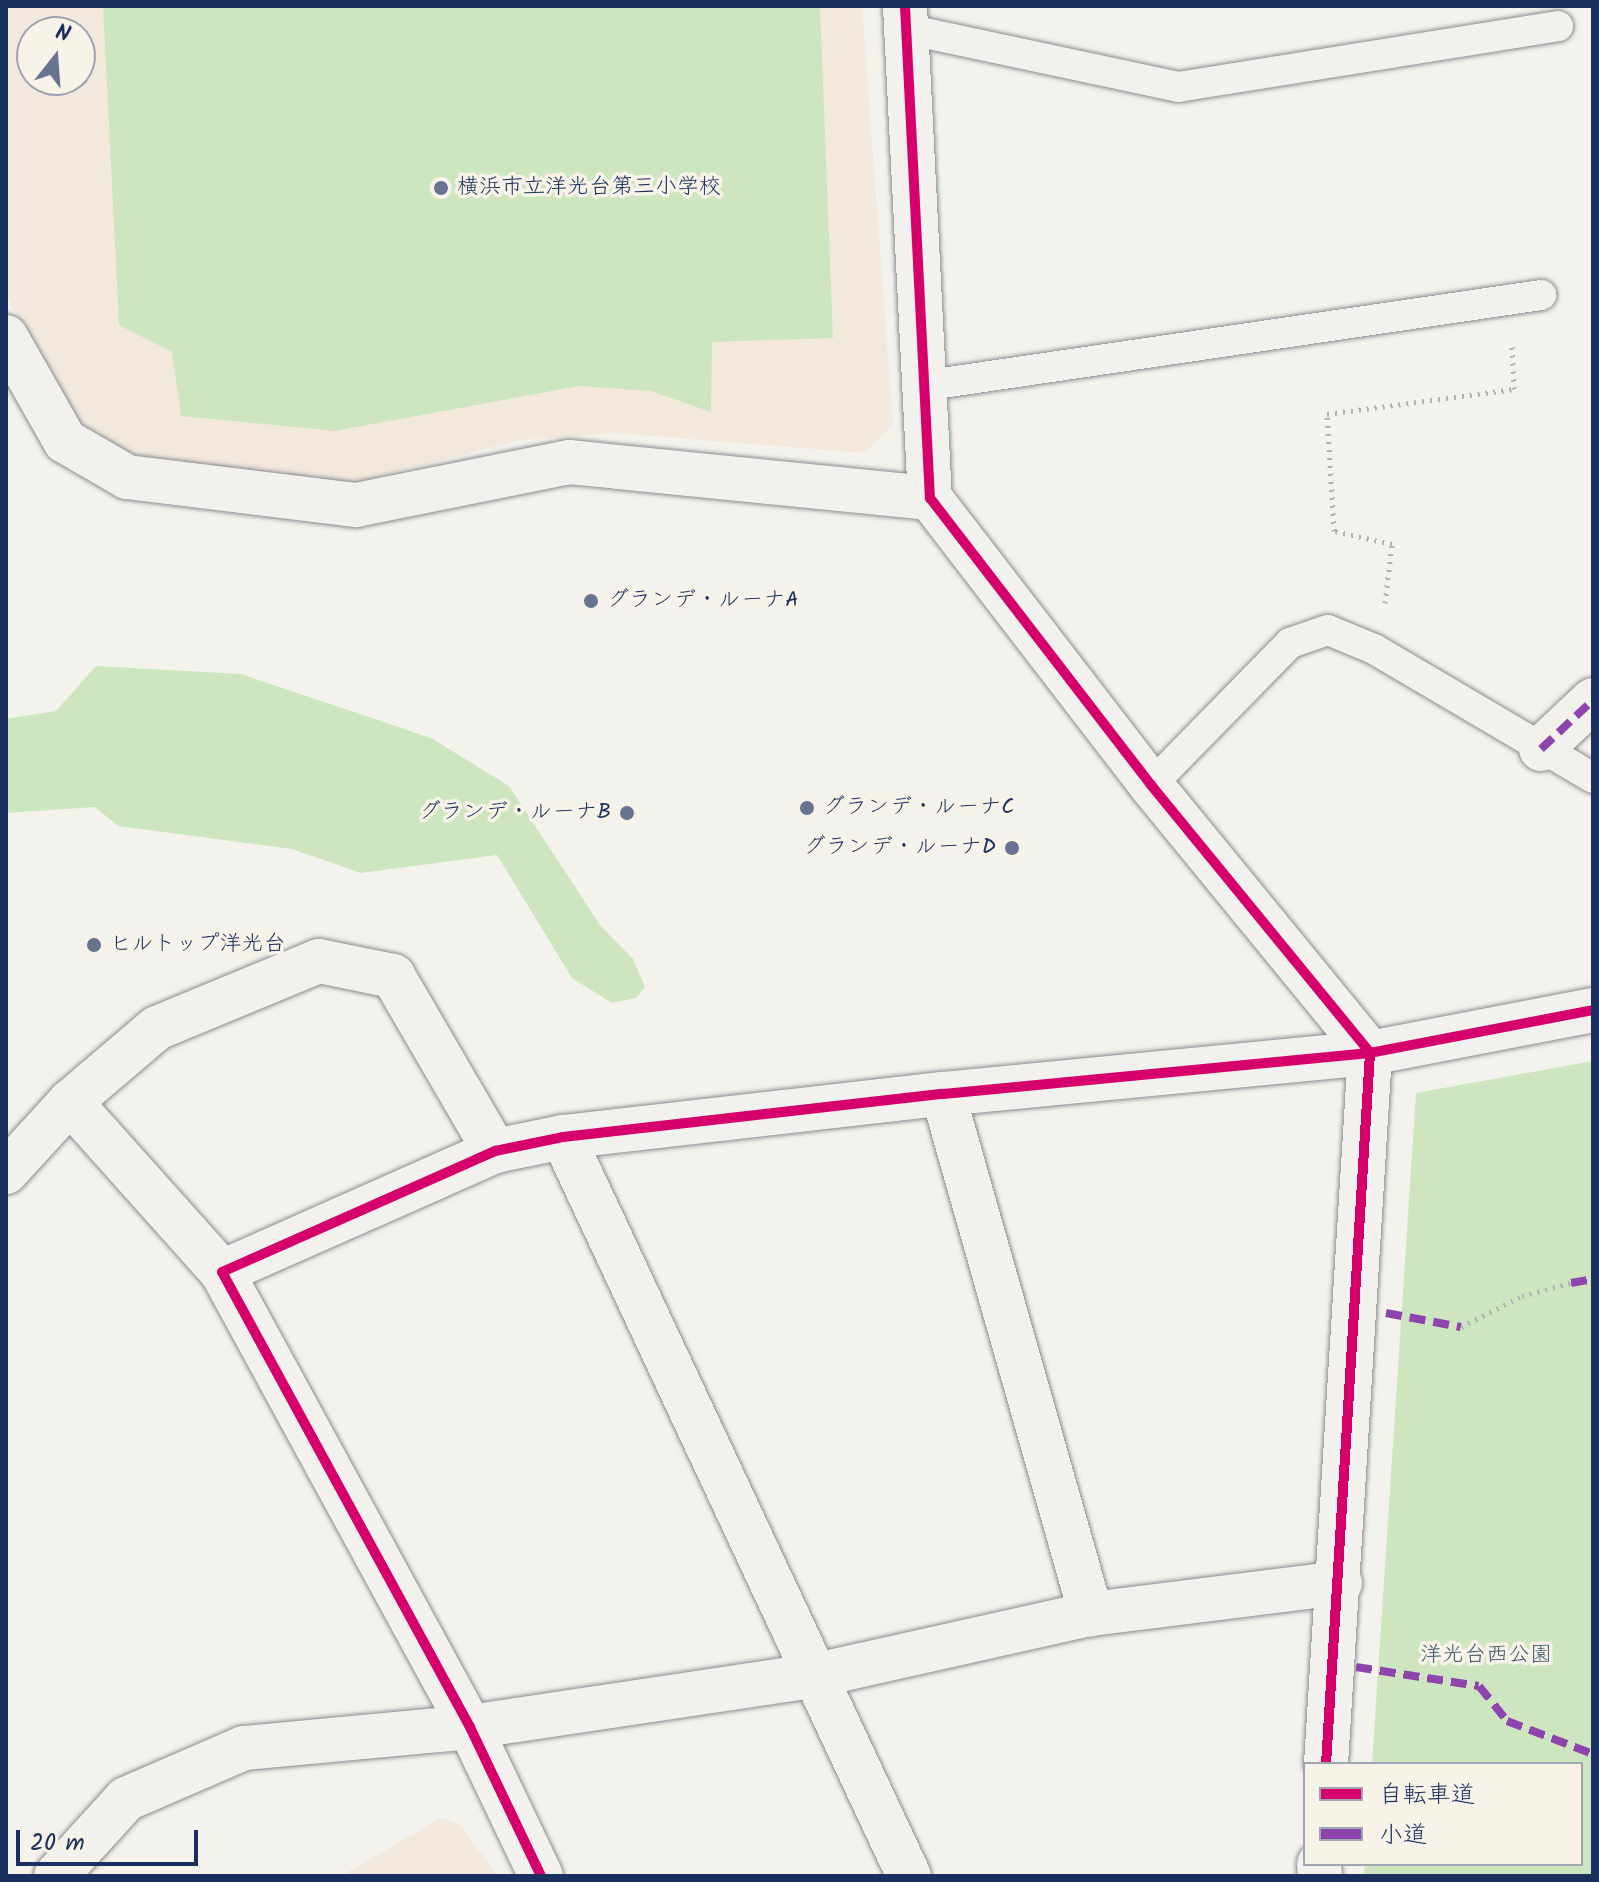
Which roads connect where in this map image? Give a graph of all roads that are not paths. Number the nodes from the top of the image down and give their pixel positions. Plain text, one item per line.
1 (905, 17) edge
2 (1558, 26) dead end
3 (1541, 295) dead end
4 (6, 337) edge
5 (922, 386) junction
6 (930, 498) junction
7 (1593, 700) edge
8 (1541, 749) junction
9 (1593, 778) edge
10 (1151, 785) junction
11 (1593, 1010) edge
12 (1370, 1053) junction
13 (943, 1094) junction
14 (70, 1102) junction
15 (563, 1137) junction
16 (495, 1151) junction
17 (6, 1172) edge
18 (222, 1272) junction
19 (1340, 1583) junction
20 (1091, 1614) junction
21 (817, 1675) junction
22 (470, 1727) junction
23 (1326, 1762) edge
24 (56, 1876) edge
25 (541, 1876) edge
26 (909, 1876) edge

1 - 2 lane
1 - 5 street
3 - 5 lane
4 - 6 street
5 - 6 street
6 - 10 street
7 - 8 street
8 - 9 lane
8 - 10 lane
10 - 12 street
11 - 12 street
12 - 13 street
12 - 19 street
13 - 15 street
13 - 20 street
14 - 16 street
14 - 17 street
14 - 18 street
15 - 16 street
15 - 21 street
16 - 18 street
18 - 22 street
19 - 20 street
19 - 23 street
20 - 21 street
21 - 22 street
21 - 26 street
22 - 24 street
22 - 25 street

